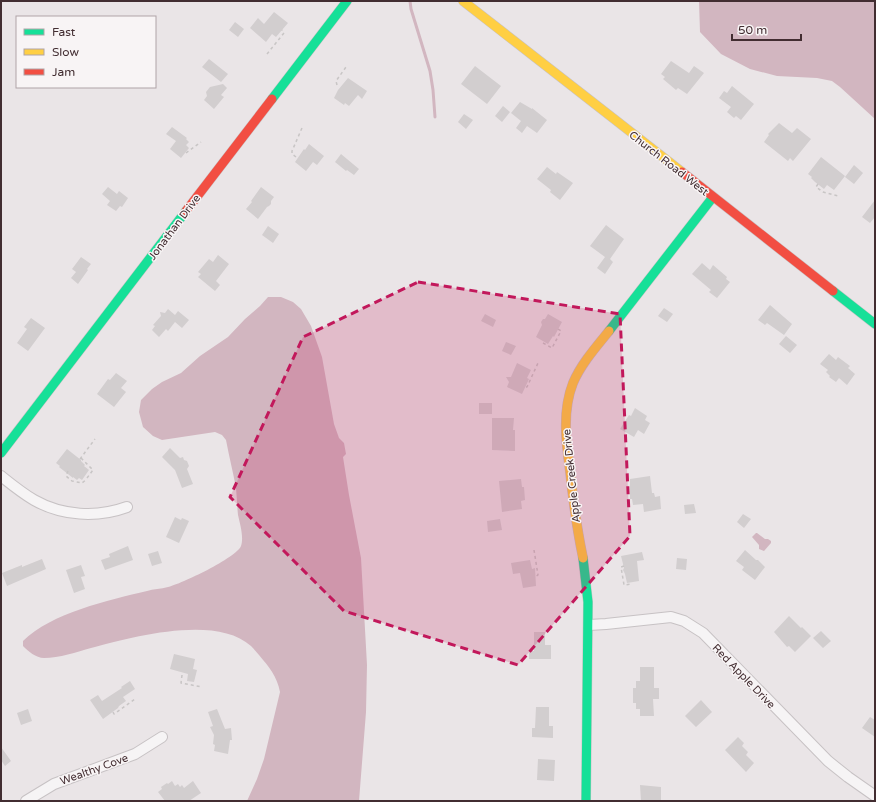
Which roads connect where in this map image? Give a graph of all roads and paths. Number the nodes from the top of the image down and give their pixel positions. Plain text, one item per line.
1 (347, 1) edge
2 (463, 1) edge
3 (282, 30) dead end
4 (267, 54) dead end
5 (346, 67) dead end
6 (337, 85) dead end
7 (302, 128) dead end
8 (201, 142) dead end
9 (186, 153) dead end
10 (296, 157) dead end
11 (818, 184) dead end
12 (838, 196) dead end
13 (713, 197) junction
14 (875, 324) edge
15 (558, 329) dead end
16 (543, 343) dead end
17 (538, 363) dead end
18 (526, 387) dead end
19 (95, 439) dead end
20 (1, 453) edge
21 (68, 471) dead end
22 (1, 476) edge
23 (127, 507) dead end
24 (534, 550) dead end
25 (624, 566) dead end
26 (535, 577) dead end
27 (632, 584) dead end
28 (589, 624) junction
29 (182, 675) dead end
30 (202, 687) dead end
31 (135, 699) dead end
32 (113, 712) dead end
33 (162, 737) dead end
34 (875, 796) edge
35 (26, 801) edge
36 (586, 801) edge

1 - 20 street, Jonathan Drive
2 - 13 street, Church Road West
3 - 4 path
5 - 6 path
7 - 10 path
8 - 9 path
11 - 12 path
13 - 14 street, Church Road West
13 - 28 street, Apple Creek Drive
15 - 16 path
17 - 18 path
19 - 21 path
22 - 23 street
24 - 26 path
25 - 27 path
28 - 34 street, Red Apple Drive
28 - 36 street, Apple Creek Drive
29 - 30 path
31 - 32 path
33 - 35 street, Wealthy Cove

